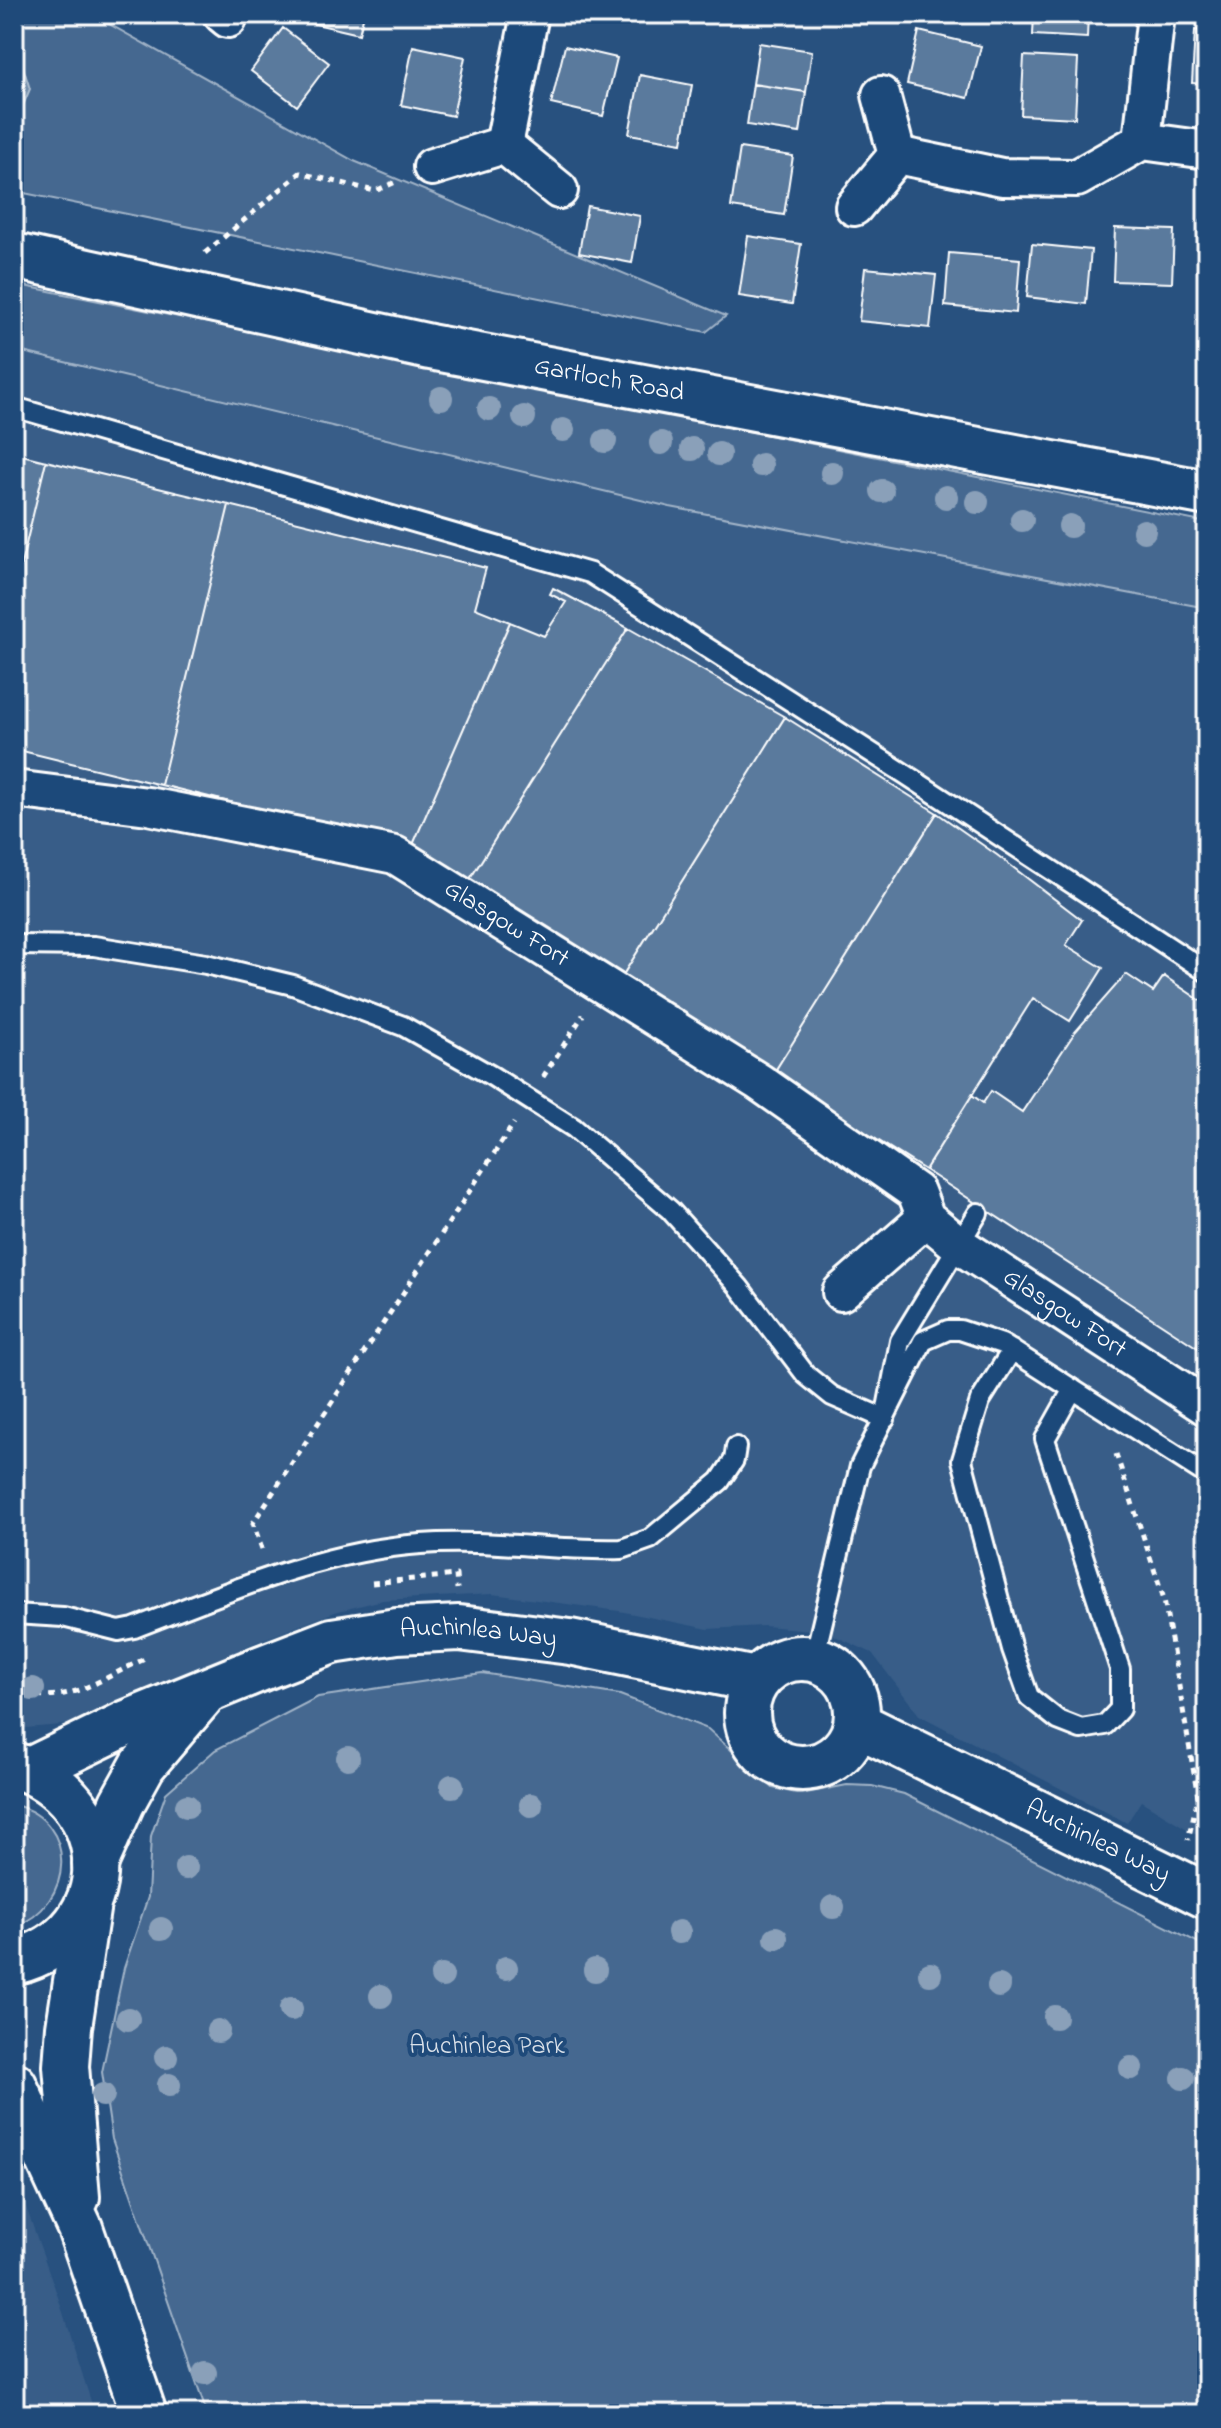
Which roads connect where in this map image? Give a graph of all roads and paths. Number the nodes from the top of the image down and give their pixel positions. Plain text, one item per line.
1 (530, 14) edge
2 (1156, 14) edge
3 (881, 95) dead end
4 (1142, 141) junction
5 (504, 145) junction
6 (1207, 150) edge
7 (897, 155) junction
8 (432, 167) joint
9 (559, 190) dead end
10 (854, 207) dead end
11 (14, 256) edge
12 (165, 288) junction
13 (14, 407) edge
14 (1207, 493) edge
15 (14, 789) edge
16 (14, 945) edge
17 (1207, 972) edge
18 (601, 983) junction
19 (529, 1099) junction
20 (978, 1213) dead end
21 (926, 1218) junction
22 (959, 1245) junction
23 (841, 1292) dead end
24 (1012, 1350) junction
25 (1073, 1389) junction
26 (1207, 1407) edge
27 (885, 1419) junction
28 (1128, 1424) junction
29 (736, 1447) dead end
30 (1205, 1479) edge
31 (272, 1576) junction
32 (14, 1614) edge
33 (814, 1658) junction
34 (756, 1680) junction
35 (205, 1693) junction
36 (857, 1724) junction
37 (18, 1766) edge
38 (92, 1883) junction
39 (1193, 1889) edge
40 (14, 1962) edge
41 (14, 2085) edge
42 (14, 2117) edge
43 (50, 2167) junction
44 (80, 2228) junction
45 (144, 2414) edge

1 - 5 street
2 - 4 street
3 - 7 street
4 - 6 street
4 - 7 street
5 - 8 street
5 - 9 street
7 - 10 street
8 - 12 path
11 - 12 street, Gartloch Road
12 - 14 street, Gartloch Road
13 - 17 lane
15 - 18 street, Glasgow Fort
16 - 19 lane
18 - 19 path
18 - 21 street, Glasgow Fort
19 - 27 lane
19 - 31 path
20 - 22 lane
21 - 22 street, Glasgow Fort
21 - 23 street
22 - 26 street, Glasgow Fort
22 - 27 lane
24 - 25 lane
24 - 25 lane
24 - 27 lane
25 - 28 lane
27 - 33 lane
28 - 30 lane
28 - 39 path
29 - 31 lane
31 - 32 lane
33 - 34 street
33 - 36 street
34 - 35 street, Auchinlea Way
34 - 36 street
35 - 37 street, Auchinlea Way
35 - 38 street, Auchinlea Way
36 - 39 street, Auchinlea Way
37 - 38 street
38 - 40 street
38 - 44 street, Auchinlea Way
41 - 43 street, Auchinlea Way
42 - 43 street
43 - 44 street, Auchinlea Way
44 - 45 street, Auchinlea Way

